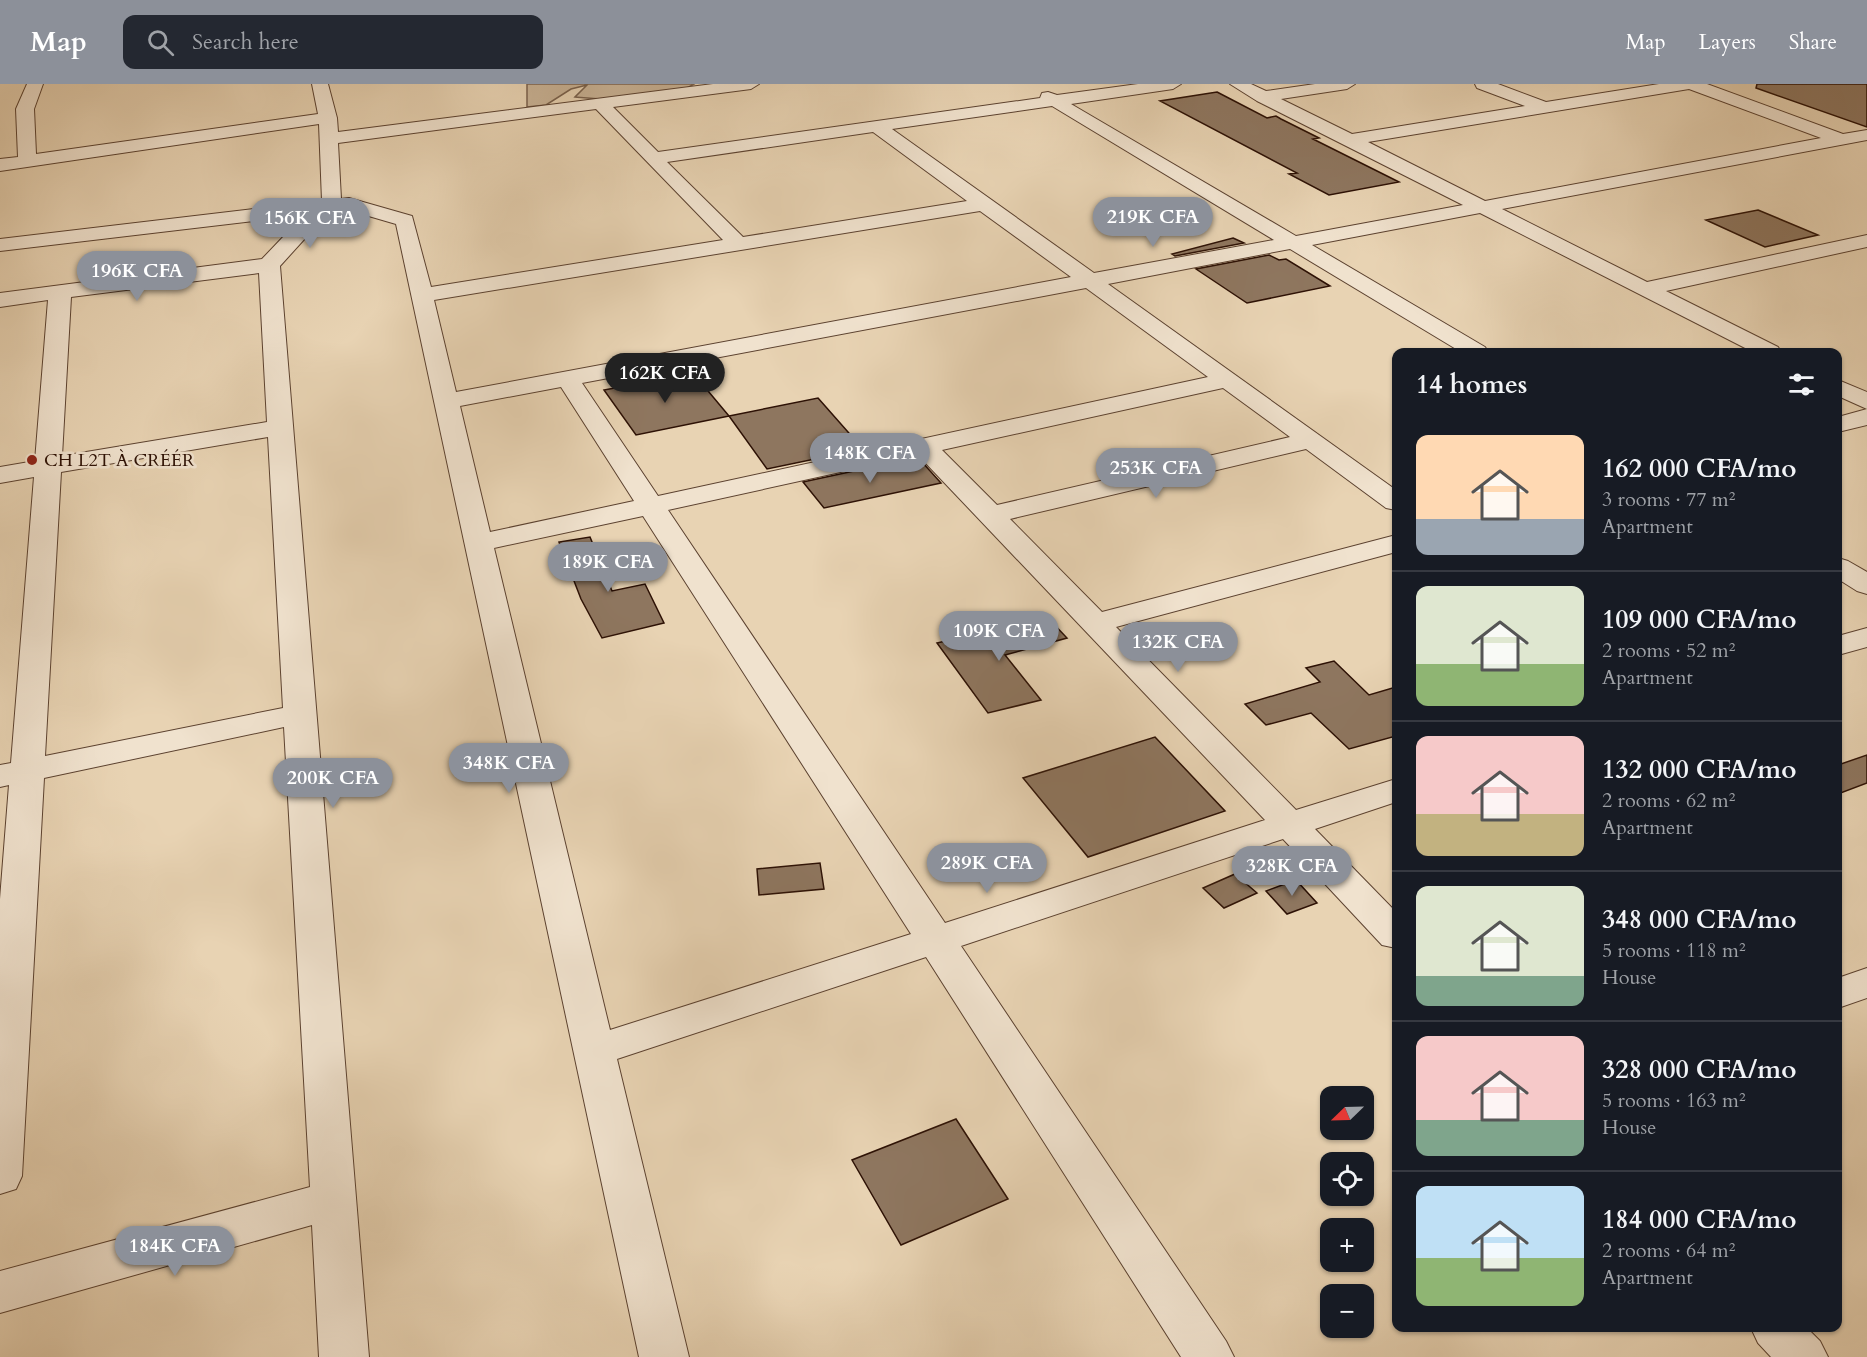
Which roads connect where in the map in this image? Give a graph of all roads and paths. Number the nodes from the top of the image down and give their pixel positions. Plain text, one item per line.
1 (35, 84) edge
2 (320, 84) edge
3 (751, 84) edge
4 (1026, 84) edge
5 (1173, 84) edge
6 (1238, 84) edge
7 (1347, 84) edge
8 (1484, 84) edge
9 (1690, 84) edge
10 (1263, 97) junction
11 (1054, 101) junction
12 (600, 104) junction
13 (1545, 108) junction
14 (328, 118) junction
15 (876, 126) junction
16 (1867, 135) edge
17 (329, 139) junction
18 (1349, 140) junction
19 (1842, 140) junction
20 (1867, 149) edge
21 (653, 158) junction
22 (27, 161) junction
23 (0, 165) edge
24 (984, 204) junction
25 (328, 206) junction
26 (1481, 207) junction
27 (1292, 242) junction
28 (1864, 243) edge
29 (738, 244) junction
30 (0, 245) edge
31 (269, 265) junction
32 (1090, 280) junction
33 (1644, 289) junction
34 (60, 292) junction
35 (422, 296) junction
36 (0, 300) edge
37 (1470, 348) edge
38 (1762, 348) edge
39 (567, 378) junction
40 (1227, 380) junction
41 (1842, 389) edge
42 (446, 401) junction
43 (1867, 402) edge
44 (1867, 417) edge
45 (1842, 424) edge
46 (280, 427) junction
47 (1311, 440) junction
48 (924, 446) junction
49 (48, 467) junction
50 (0, 475) edge
51 (1392, 499) edge
52 (650, 506) junction
53 (990, 515) junction
54 (479, 543) junction
55 (1392, 544) edge
56 (1842, 569) edge
57 (1867, 585) edge
58 (1095, 623) junction
59 (1867, 637) edge
60 (1842, 645) edge
61 (300, 714) junction
62 (14, 773) edge
63 (1392, 791) edge
64 (1290, 825) junction
65 (1392, 931) edge
66 (8, 940) edge
67 (936, 940) junction
68 (1867, 982) edge
69 (1842, 992) edge
70 (594, 1051) junction
71 (0, 1176) edge
72 (333, 1200) junction
73 (0, 1292) edge
74 (1779, 1332) edge
75 (344, 1357) edge
76 (664, 1357) edge
77 (1209, 1357) edge
78 (1803, 1357) edge

1 - 22 street
2 - 14 street
3 - 12 street
4 - 11 street
5 - 11 street
6 - 10 street
7 - 10 street
8 - 13 street
9 - 13 street
9 - 19 street
10 - 18 street
11 - 15 street
11 - 27 street
12 - 17 street
12 - 21 street
13 - 18 street
14 - 17 street
14 - 22 street
15 - 21 street
15 - 24 street
16 - 19 street
17 - 25 street
18 - 26 street
19 - 20 street
19 - 26 street
21 - 29 street
22 - 23 street
24 - 29 street
24 - 32 street
25 - 30 street
25 - 31 street
25 - 35 street
26 - 27 street
26 - 33 street
27 - 32 street
27 - 37 street
28 - 33 street
29 - 35 street
31 - 34 street
31 - 46 street
32 - 39 street
32 - 40 street
33 - 38 street
34 - 36 street
34 - 49 street
35 - 42 street
39 - 42 street
39 - 52 street
40 - 47 street
40 - 48 street
41 - 43 street
42 - 54 street
44 - 45 street
46 - 49 street
46 - 61 street
47 - 51 street
47 - 53 street
48 - 52 street
48 - 53 street
49 - 50 street
49 - 62 street
52 - 54 street
52 - 67 street
53 - 58 street
54 - 70 street
55 - 58 street
56 - 57 street
58 - 64 street
59 - 60 street
61 - 62 street
61 - 72 street
62 - 66 street
63 - 64 street
64 - 65 street
64 - 67 street
66 - 71 street
67 - 70 street
67 - 77 street
68 - 69 street
70 - 76 street
72 - 73 street
72 - 75 street
74 - 78 street

